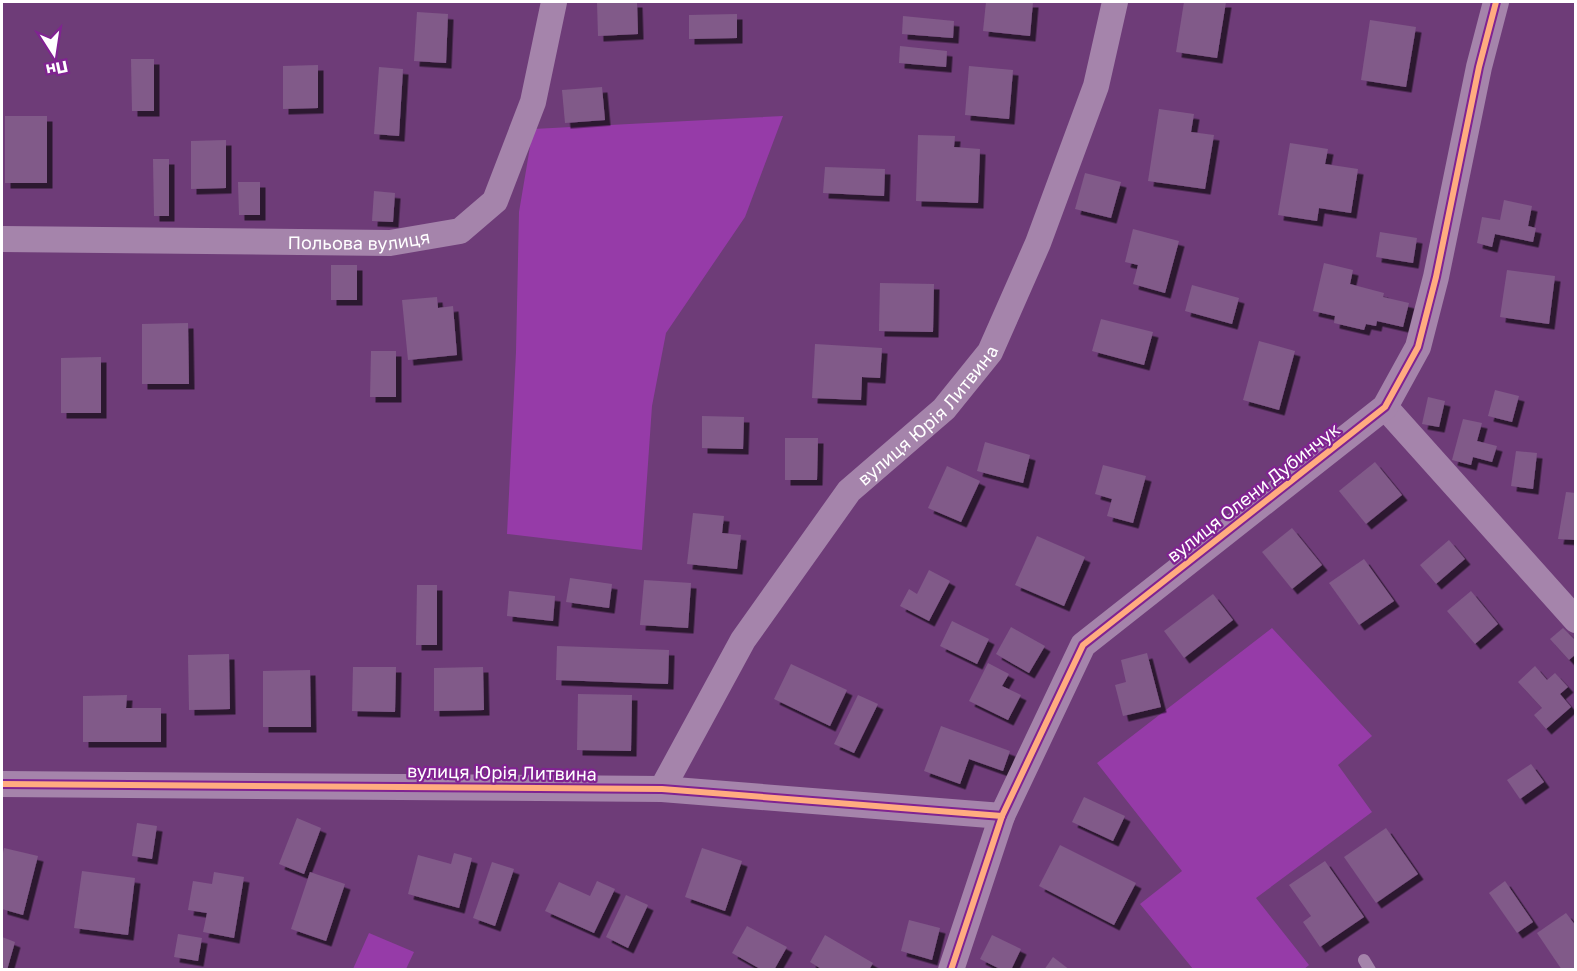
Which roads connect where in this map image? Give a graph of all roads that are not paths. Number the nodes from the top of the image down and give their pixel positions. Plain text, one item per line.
1 (554, 2) edge
2 (1115, 2) edge
3 (1496, 2) edge
4 (2, 239) edge
5 (1385, 407) junction
6 (1575, 620) edge
7 (2, 784) edge
8 (662, 789) junction
9 (1002, 816) junction
10 (951, 969) edge

1 - 4 street, Польова вулиця
2 - 8 street, вулиця Юрія Литвина
3 - 5 street, вулиця Олени Дубинчук
5 - 6 street
5 - 9 street, вулиця Олени Дубинчук
7 - 8 street, вулиця Юрія Литвина
8 - 9 street, вулиця Юрія Литвина
9 - 10 street, вулиця Олени Дубинчук

